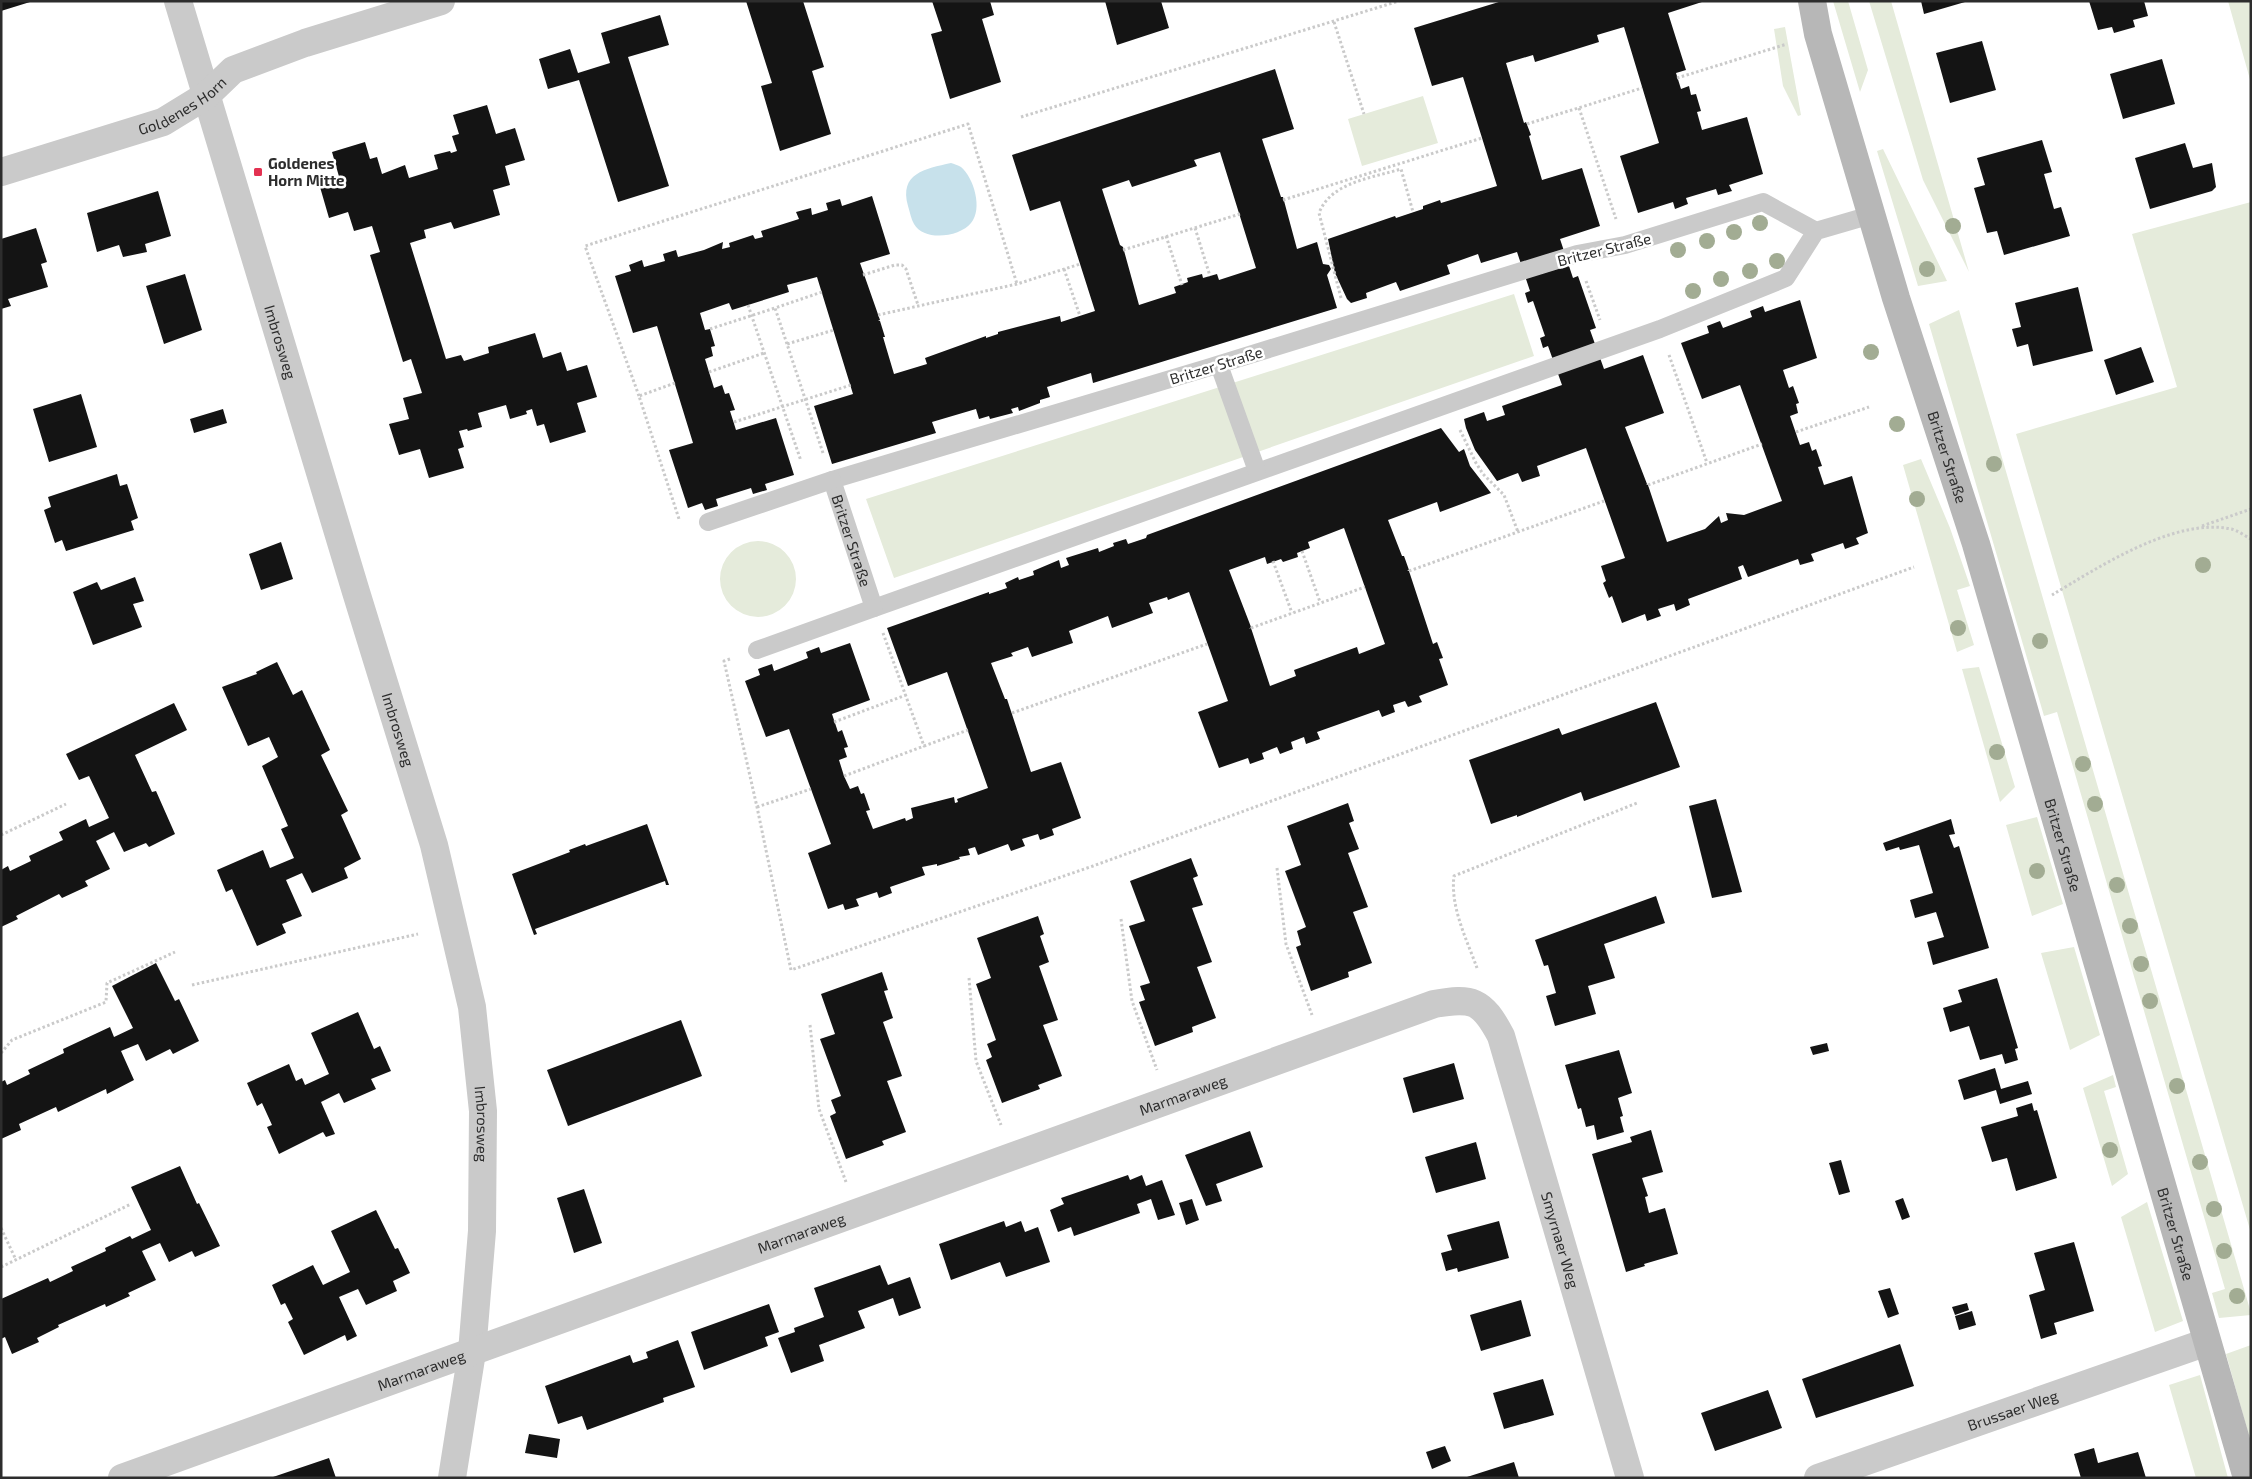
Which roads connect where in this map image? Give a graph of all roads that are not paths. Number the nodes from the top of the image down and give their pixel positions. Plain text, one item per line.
1 (178, 1) edge
2 (441, 1) edge
3 (1812, 1) edge
4 (206, 95) junction
5 (1, 172) edge
6 (1871, 215) junction
7 (1816, 231) junction
8 (1219, 365) junction
9 (1257, 471) junction
10 (832, 480) junction
11 (708, 522) road end
12 (874, 608) junction
13 (757, 650) road end
14 (1481, 1007) joint
15 (2207, 1342) junction
16 (472, 1352) junction
17 (122, 1478) edge
18 (452, 1478) edge
19 (1630, 1478) edge
20 (1818, 1478) edge
21 (2247, 1478) edge

1 - 4 street, Imbrosweg
2 - 4 street, Goldenes Horn
3 - 6 main road, Britzer Straße
4 - 5 street, Goldenes Horn
4 - 16 street, Imbrosweg
6 - 7 lane
6 - 15 main road, Britzer Straße
7 - 8 lane, Britzer Straße
7 - 9 lane, Britzer Straße
8 - 9 lane
8 - 10 lane, Britzer Straße
9 - 12 lane, Britzer Straße
10 - 11 lane
10 - 12 lane, Britzer Straße
12 - 13 lane
14 - 16 street, Marmaraweg
14 - 19 street, Smyrnaer Weg
15 - 20 street, Brussaer Weg
15 - 21 main road, Britzer Straße
16 - 17 street, Marmaraweg
16 - 18 street, Imbrosweg

